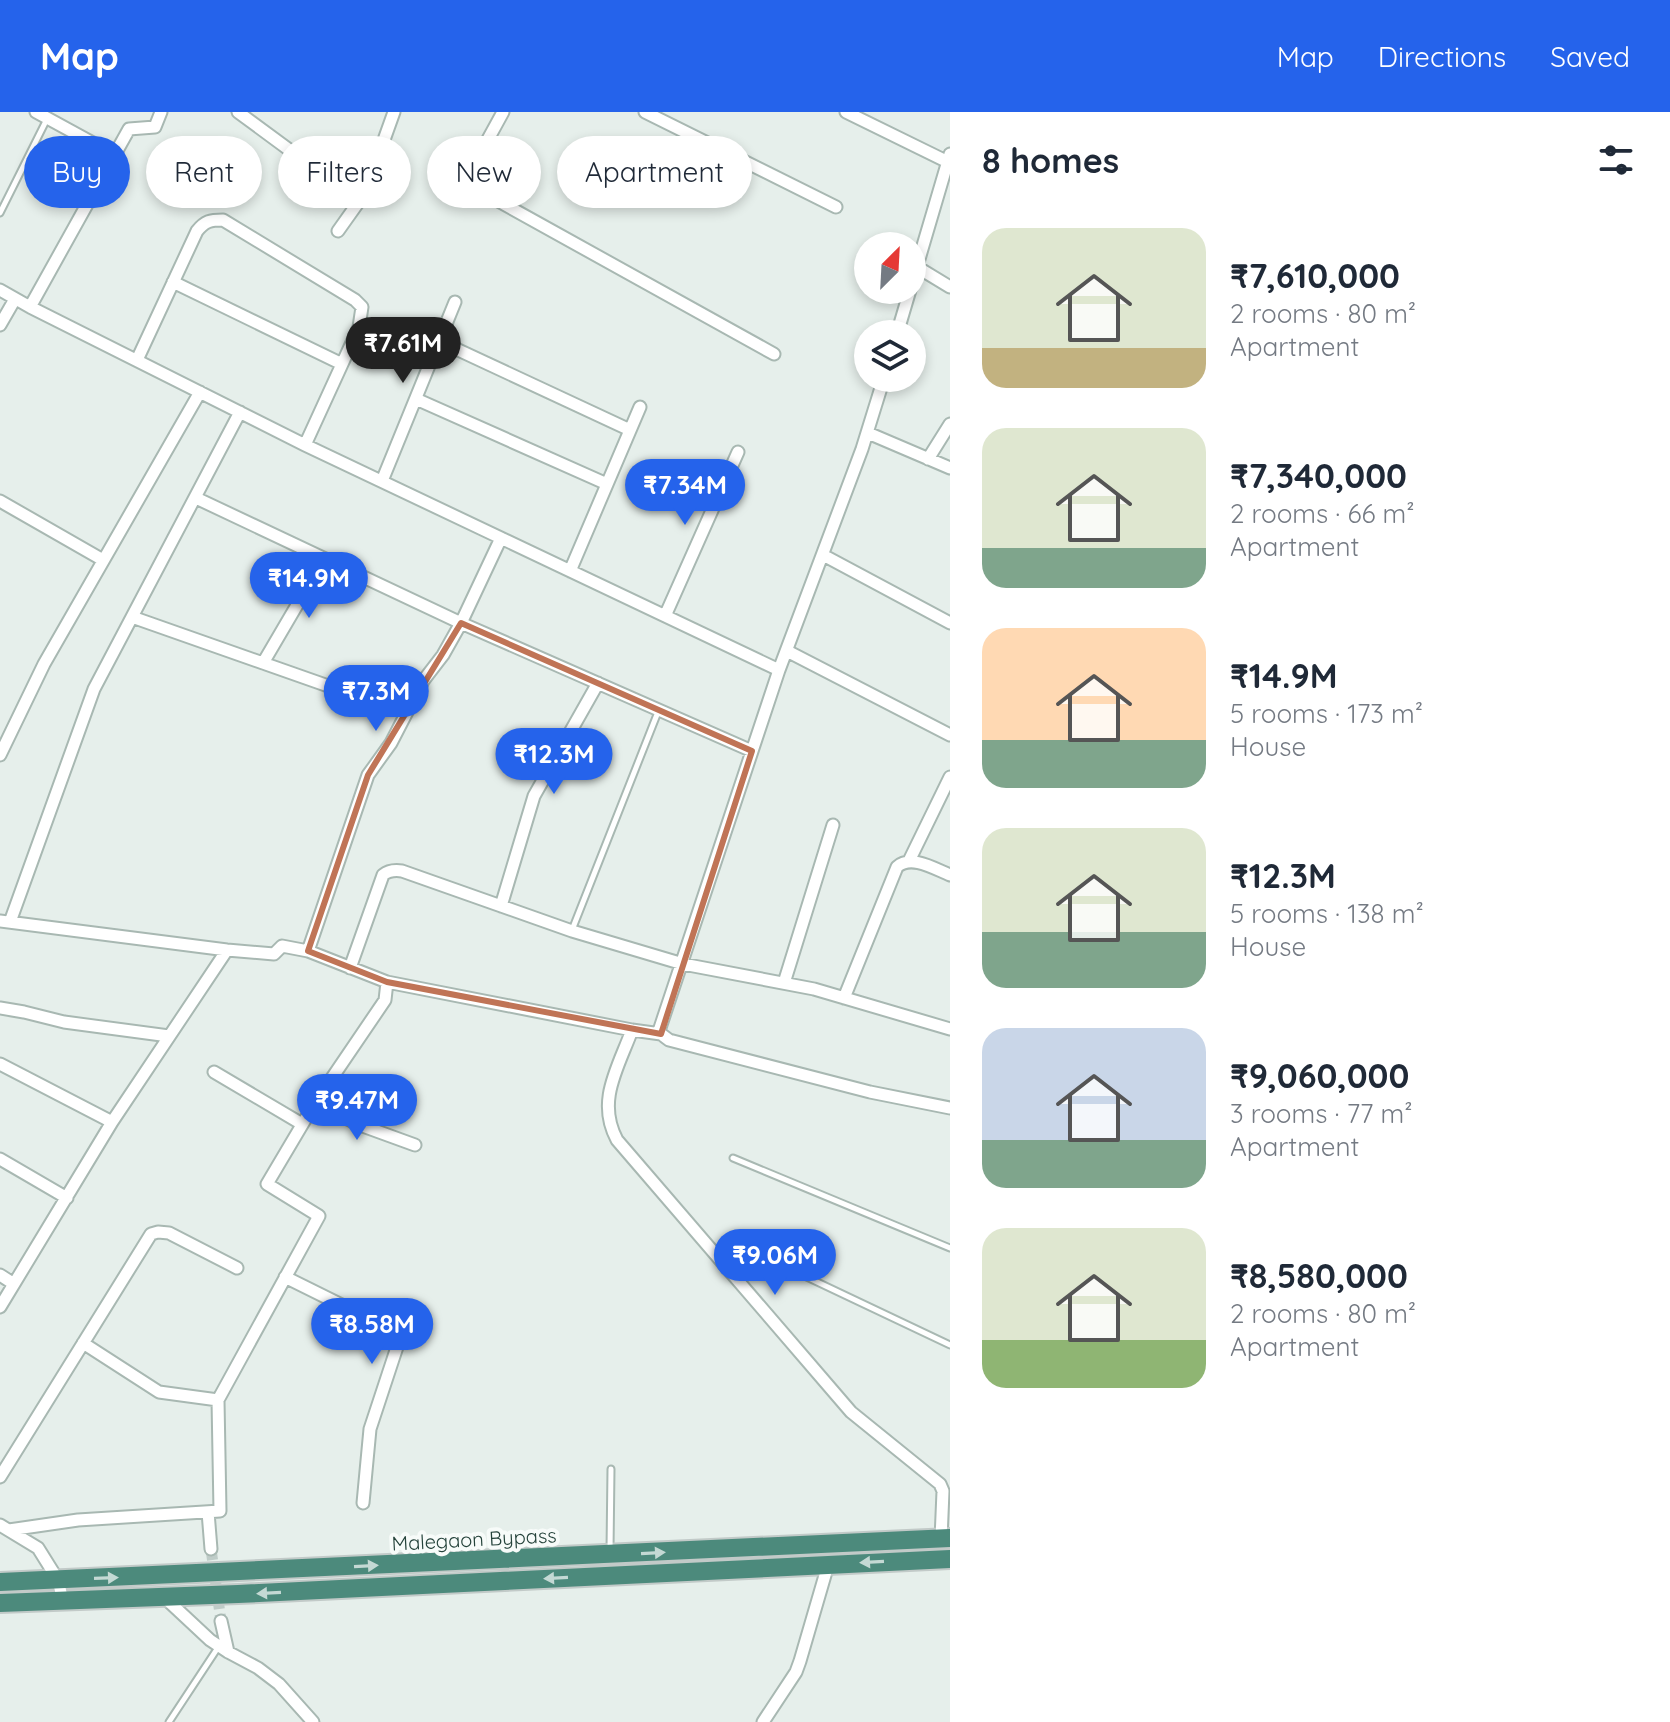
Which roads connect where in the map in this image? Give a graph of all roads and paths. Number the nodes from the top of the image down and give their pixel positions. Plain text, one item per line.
1 (161, 112) edge
2 (394, 112) edge
3 (503, 112) edge
4 (645, 112) edge
5 (846, 112) edge
6 (245, 114) edge
7 (42, 115) edge
8 (80, 136) edge
9 (125, 136) edge
10 (385, 136) edge
11 (278, 140) edge
12 (949, 159) edge
13 (3, 198) edge
14 (836, 207) dead end
15 (85, 208) edge
16 (354, 208) edge
17 (0, 213) edge
18 (338, 231) dead end
19 (926, 237) edge
20 (926, 272) edge
21 (173, 282) junction
22 (950, 287) edge
23 (0, 290) edge
24 (15, 299) junction
25 (455, 302) dead end
26 (30, 307) junction
27 (0, 325) edge
28 (439, 341) junction
29 (774, 354) dead end
30 (137, 360) junction
31 (342, 364) junction
32 (200, 392) junction
33 (880, 392) edge
34 (416, 399) junction
35 (640, 407) dead end
36 (240, 412) junction
37 (950, 424) edge
38 (630, 430) junction
39 (868, 433) junction
40 (305, 445) junction
41 (738, 452) dead end
42 (928, 459) junction
43 (950, 468) edge
44 (382, 481) junction
45 (607, 484) junction
46 (196, 498) junction
47 (0, 501) edge
48 (501, 538) junction
49 (823, 555) junction
50 (324, 559) junction
51 (103, 560) junction
52 (570, 571) junction
53 (665, 616) junction
54 (132, 617) junction
55 (461, 623) junction
56 (950, 623) edge
57 (787, 651) junction
58 (263, 663) junction
59 (779, 670) junction
60 (598, 683) junction
61 (351, 694) dead end
62 (658, 710) junction
63 (950, 735) edge
64 (1, 750) edge
65 (752, 751) junction
66 (950, 777) edge
67 (833, 825) dead end
68 (909, 861) junction
69 (950, 875) edge
70 (501, 906) junction
71 (5, 921) edge
72 (572, 931) junction
73 (227, 950) junction
74 (308, 951) junction
75 (683, 964) junction
76 (350, 968) junction
77 (387, 982) junction
78 (784, 983) junction
79 (844, 998) junction
80 (0, 1008) edge
81 (950, 1029) edge
82 (632, 1030) junction
83 (661, 1034) junction
84 (169, 1036) junction
85 (0, 1064) edge
86 (214, 1072) dead end
87 (315, 1103) junction
88 (950, 1108) edge
89 (112, 1122) junction
90 (302, 1124) junction
91 (415, 1145) dead end
92 (733, 1158) dead end
93 (0, 1159) edge
94 (67, 1198) junction
95 (950, 1248) edge
96 (775, 1262) dead end
97 (237, 1268) dead end
98 (0, 1275) edge
99 (285, 1277) junction
100 (14, 1284) junction
101 (0, 1307) edge
102 (83, 1343) junction
103 (950, 1345) edge
104 (218, 1400) junction
105 (611, 1469) dead end
106 (0, 1477) edge
107 (363, 1503) dead end
108 (208, 1512) junction
109 (4, 1527) edge
110 (946, 1538) edge
111 (211, 1549) tunnel mouth
112 (610, 1555) junction
113 (950, 1559) edge
114 (828, 1565) junction
115 (58, 1580) junction
116 (0, 1582) edge
117 (163, 1597) junction
118 (63, 1601) junction
119 (0, 1603) edge
120 (221, 1621) tunnel mouth
121 (224, 1649) junction
122 (169, 1722) edge
123 (313, 1722) edge
124 (763, 1722) edge

1 - 9 street
2 - 10 street
3 - 29 street
4 - 14 street
5 - 12 street
6 - 11 street
7 - 8 street
7 - 13 lane
12 - 19 street
13 - 17 lane
15 - 26 street
16 - 18 street
20 - 22 street
21 - 30 street
21 - 31 street
21 - 31 street
23 - 24 street
24 - 26 street
24 - 27 street
25 - 28 street
26 - 30 street
28 - 34 street
28 - 38 street
30 - 32 street
31 - 40 street
32 - 36 street
32 - 51 street
33 - 39 street
34 - 44 street
34 - 45 street
35 - 38 street
36 - 40 street
36 - 46 street
37 - 42 street
38 - 45 street
39 - 42 street
39 - 49 street
40 - 44 street
41 - 53 street
42 - 43 street
44 - 48 street
45 - 52 street
46 - 50 street
46 - 54 street
47 - 51 street
48 - 52 street
48 - 55 street
49 - 56 street
49 - 57 street
50 - 55 street
50 - 58 street
51 - 64 street
52 - 53 street
53 - 59 street
54 - 58 street
54 - 71 street
55 - 60 street
55 - 74 street
57 - 59 street
57 - 63 street
58 - 61 street
59 - 65 street
60 - 62 street
60 - 70 street
62 - 65 street
62 - 72 lane
65 - 75 street
66 - 68 street
67 - 78 street
68 - 69 street
68 - 79 street
70 - 72 street
70 - 76 street
71 - 73 street
72 - 75 street
73 - 74 street
73 - 84 street
74 - 76 street
75 - 78 street
75 - 83 street
76 - 77 street
77 - 82 street
77 - 87 street
78 - 79 street
79 - 81 street
80 - 84 street
82 - 83 street
82 - 110 street
83 - 88 street
84 - 89 street
85 - 89 street
86 - 90 street
87 - 90 street
87 - 91 street
89 - 94 street
90 - 99 street
92 - 95 lane
93 - 94 street
94 - 100 street
96 - 103 lane
97 - 102 street
98 - 100 street
99 - 104 street
99 - 107 street
100 - 101 street
102 - 104 street
102 - 106 street
104 - 108 street
105 - 112 lane
108 - 109 street
108 - 111 street
109 - 115 street
112 -> 110 highway, Malegaon Bypass
115 -> 112 highway, Malegaon Bypass
113 -> 114 highway
114 -> 117 highway
114 - 124 street
115 - 116 highway, Malegaon Bypass
115 - 118 street
117 - 118 highway
117 - 121 street
118 - 119 highway
120 - 121 street
121 - 122 lane
121 - 123 street

